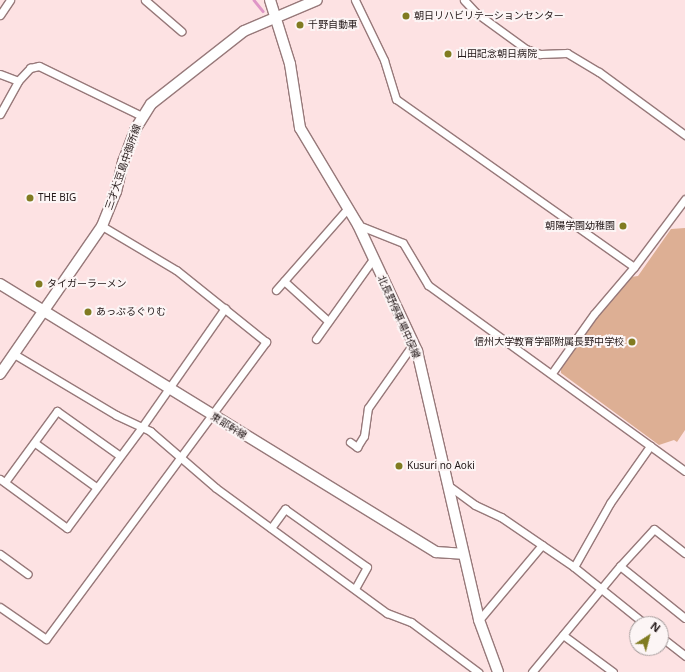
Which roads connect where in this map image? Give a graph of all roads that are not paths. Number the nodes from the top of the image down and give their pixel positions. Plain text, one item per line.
1 (10, 0) edge
2 (145, 0) edge
3 (270, 0) edge
4 (317, 0) edge
5 (355, 0) edge
6 (464, 0) edge
7 (3, 5) edge
8 (0, 15) edge
9 (276, 18) junction
10 (181, 31) dead end
11 (0, 74) edge
12 (18, 81) junction
13 (0, 114) edge
14 (142, 116) junction
15 (685, 135) edge
16 (685, 199) edge
17 (348, 208) junction
18 (358, 224) junction
19 (102, 226) junction
20 (373, 258) junction
21 (634, 267) junction
22 (284, 281) junction
23 (0, 284) edge
24 (276, 290) dead end
25 (225, 308) junction
26 (42, 310) junction
27 (328, 321) junction
28 (316, 339) dead end
29 (413, 344) junction
30 (14, 354) junction
31 (0, 374) edge
32 (552, 374) junction
33 (169, 388) junction
34 (212, 415) junction
35 (142, 427) junction
36 (350, 442) dead end
37 (35, 443) junction
38 (650, 446) junction
39 (120, 456) junction
40 (182, 459) junction
41 (685, 470) edge
42 (2, 481) edge
43 (449, 486) junction
44 (96, 488) junction
45 (270, 528) junction
46 (542, 544) junction
47 (685, 553) edge
48 (0, 554) edge
49 (462, 554) junction
50 (620, 566) junction
51 (574, 567) junction
52 (28, 574) dead end
53 (601, 588) junction
54 (355, 589) junction
55 (0, 607) edge
56 (635, 616) edge
57 (685, 618) edge
58 (479, 620) junction
59 (563, 635) junction
60 (669, 643) edge
61 (685, 656) edge
62 (478, 672) edge
63 (498, 672) edge
64 (532, 672) edge
65 (613, 672) edge

1 - 7 street
2 - 10 street
3 - 9 main road, 北長野停車場中俣線
4 - 9 main road, 三才大豆島中御所線
5 - 21 street
6 - 15 street
7 - 8 street
9 - 14 main road, 三才大豆島中御所線
9 - 17 main road, 北長野停車場中俣線
11 - 12 street
12 - 13 street
12 - 14 street
14 - 19 main road, 三才大豆島中御所線
16 - 21 street
17 - 18 main road, 北長野停車場中俣線
17 - 22 street
18 - 20 main road, 北長野停車場中俣線
18 - 32 street
19 - 25 street
19 - 26 main road, 三才大豆島中御所線
20 - 27 street
20 - 29 main road, 北長野停車場中俣線
21 - 32 street
22 - 24 street
22 - 27 street
23 - 26 main road, 東部幹線
25 - 33 street
25 - 34 street
26 - 30 main road, 三才大豆島中御所線
26 - 33 main road, 東部幹線
27 - 28 street
29 - 36 street
29 - 43 main road, 北長野停車場中俣線
30 - 31 main road, 三才大豆島中御所線
30 - 35 street
32 - 38 street
33 - 34 main road, 東部幹線
33 - 35 street
34 - 40 street
34 - 49 main road, 東部幹線
35 - 39 street
35 - 40 street
37 - 39 street
37 - 42 street
37 - 44 street
38 - 41 street
38 - 51 street
39 - 44 street
40 - 45 street
40 - 55 street
42 - 44 street
43 - 46 street
43 - 49 main road, 北長野停車場中俣線
45 - 54 street
45 - 54 street
46 - 51 street
46 - 58 street
47 - 50 street
48 - 52 street
49 - 58 main road, 北長野停車場中俣線
50 - 53 street
50 - 57 street
51 - 53 street
53 - 56 street
53 - 59 street
54 - 62 street
58 - 63 main road, 北長野停車場中俣線
59 - 64 street
59 - 65 street
60 - 61 street

